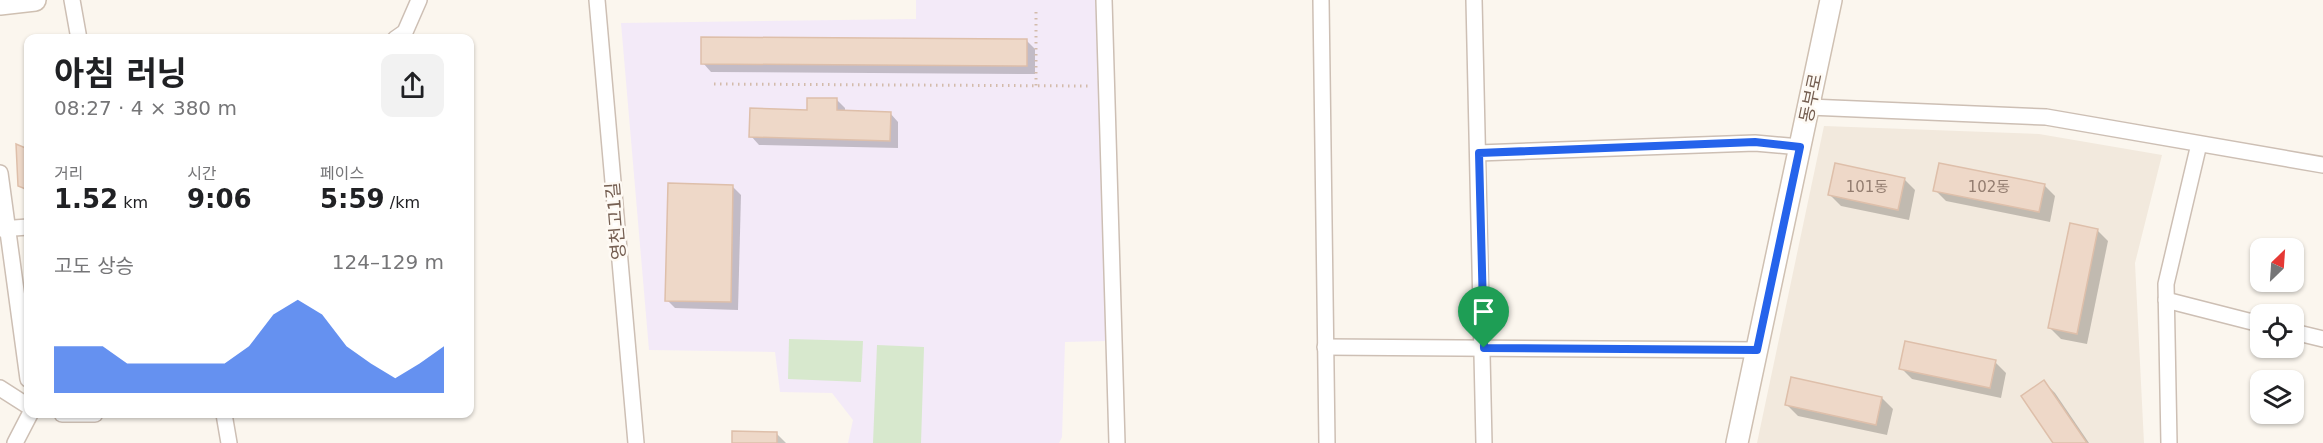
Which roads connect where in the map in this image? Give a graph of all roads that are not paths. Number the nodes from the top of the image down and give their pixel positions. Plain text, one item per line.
1 (34, 0) edge
2 (72, 0) edge
3 (419, 0) edge
4 (597, 0) edge
5 (1104, 0) edge
6 (1321, 0) edge
7 (1474, 0) edge
8 (1831, 0) edge
9 (0, 4) edge
10 (78, 34) edge
11 (402, 34) edge
12 (1809, 107) junction
13 (2199, 144) junction
14 (1800, 147) junction
15 (1479, 153) junction
16 (2323, 165) edge
17 (0, 173) edge
18 (24, 227) edge
19 (4, 229) edge
20 (2166, 300) junction
21 (2250, 321) edge
22 (2304, 334) edge
23 (2323, 339) edge
24 (1325, 347) junction
25 (1484, 348) junction
26 (1757, 350) junction
27 (24, 354) edge
28 (0, 388) edge
29 (24, 403) edge
30 (28, 418) edge
31 (225, 418) edge
32 (15, 443) edge
33 (229, 443) edge
34 (636, 443) edge
35 (1117, 443) edge
36 (1327, 443) edge
37 (1484, 443) edge
38 (1737, 443) edge
39 (2169, 443) edge

1 - 9 street
2 - 10 street
3 - 11 street
4 - 34 street, 영천고1길
5 - 35 street
6 - 24 street
7 - 15 street
8 - 12 street, 동부로
12 - 13 street
12 - 14 street, 동부로
13 - 16 street
13 - 20 street
14 - 15 street
14 - 26 street, 동부로
15 - 25 street
17 - 19 street
18 - 19 street
19 - 27 street
20 - 21 street
20 - 39 street
22 - 23 street
24 - 25 street
24 - 36 street
25 - 26 street
25 - 37 street
26 - 38 street, 동부로
28 - 29 street
30 - 32 street
31 - 33 street

